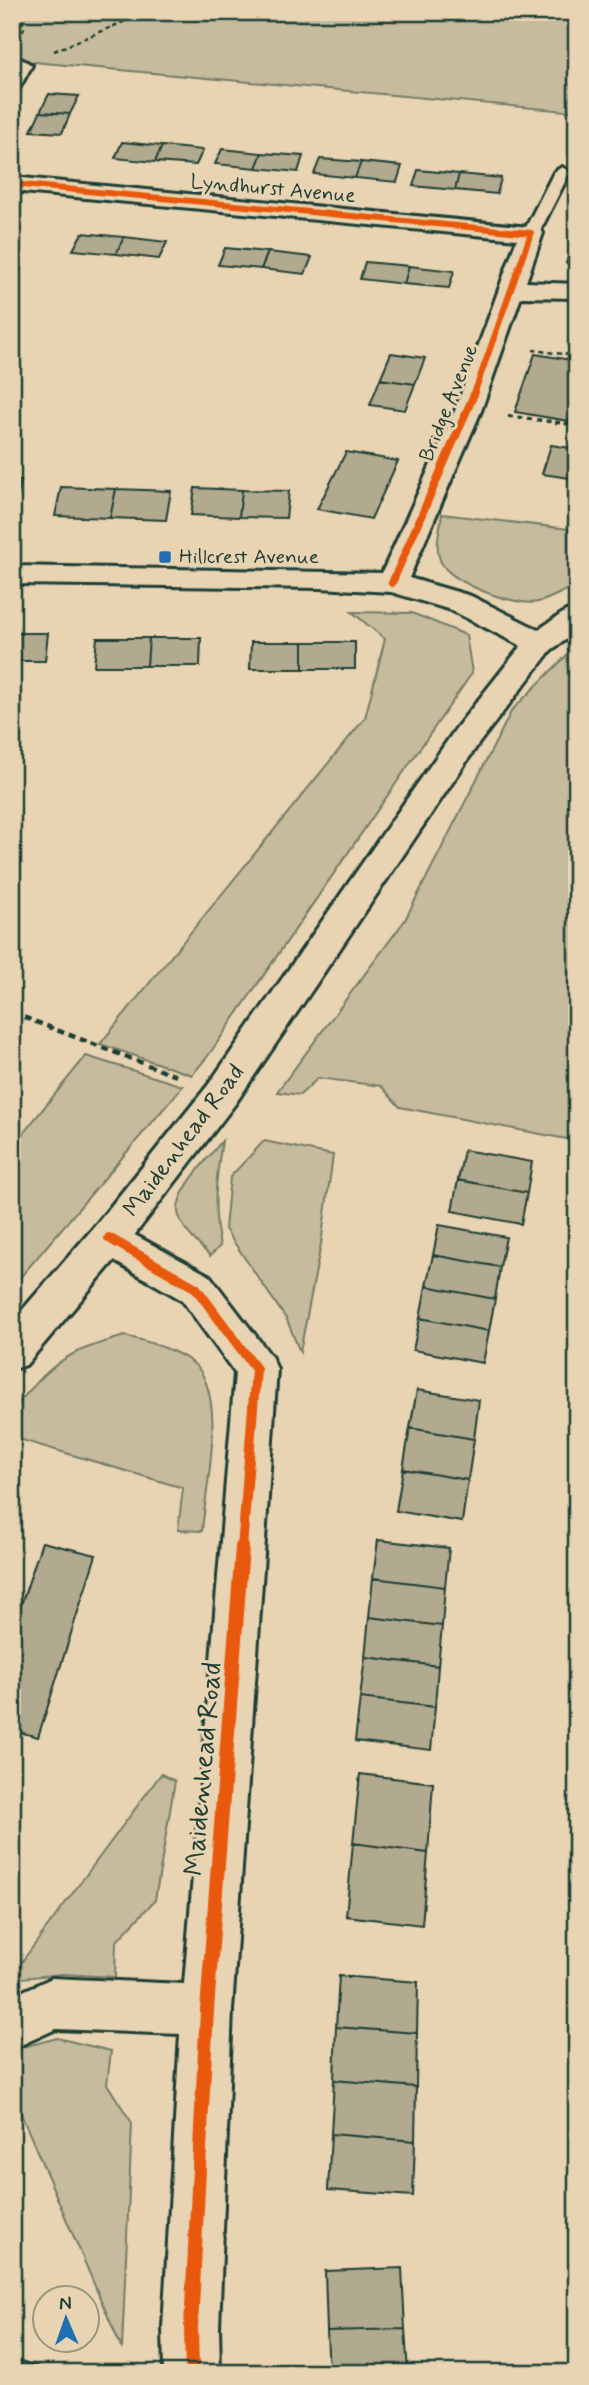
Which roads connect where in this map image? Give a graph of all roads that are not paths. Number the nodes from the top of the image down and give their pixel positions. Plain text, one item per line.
1 (562, 172) dead end
2 (12, 184) edge
3 (531, 233) junction
4 (510, 289) junction
5 (577, 291) edge
6 (12, 575) edge
7 (392, 583) junction
8 (577, 618) edge
9 (540, 643) junction
10 (109, 1238) junction
11 (12, 1352) edge
12 (207, 2010) junction
13 (12, 2024) edge
14 (192, 2373) edge

1 - 3 lane
2 - 3 street, Lyndhurst Avenue
3 - 4 street, Bridge Avenue
4 - 5 street
4 - 7 street, Bridge Avenue
6 - 7 street
7 - 9 street
8 - 9 street, Maidenhead Road
9 - 10 street, Maidenhead Road
10 - 11 street
10 - 12 street, Maidenhead Road
12 - 13 street
12 - 14 street, Maidenhead Road

